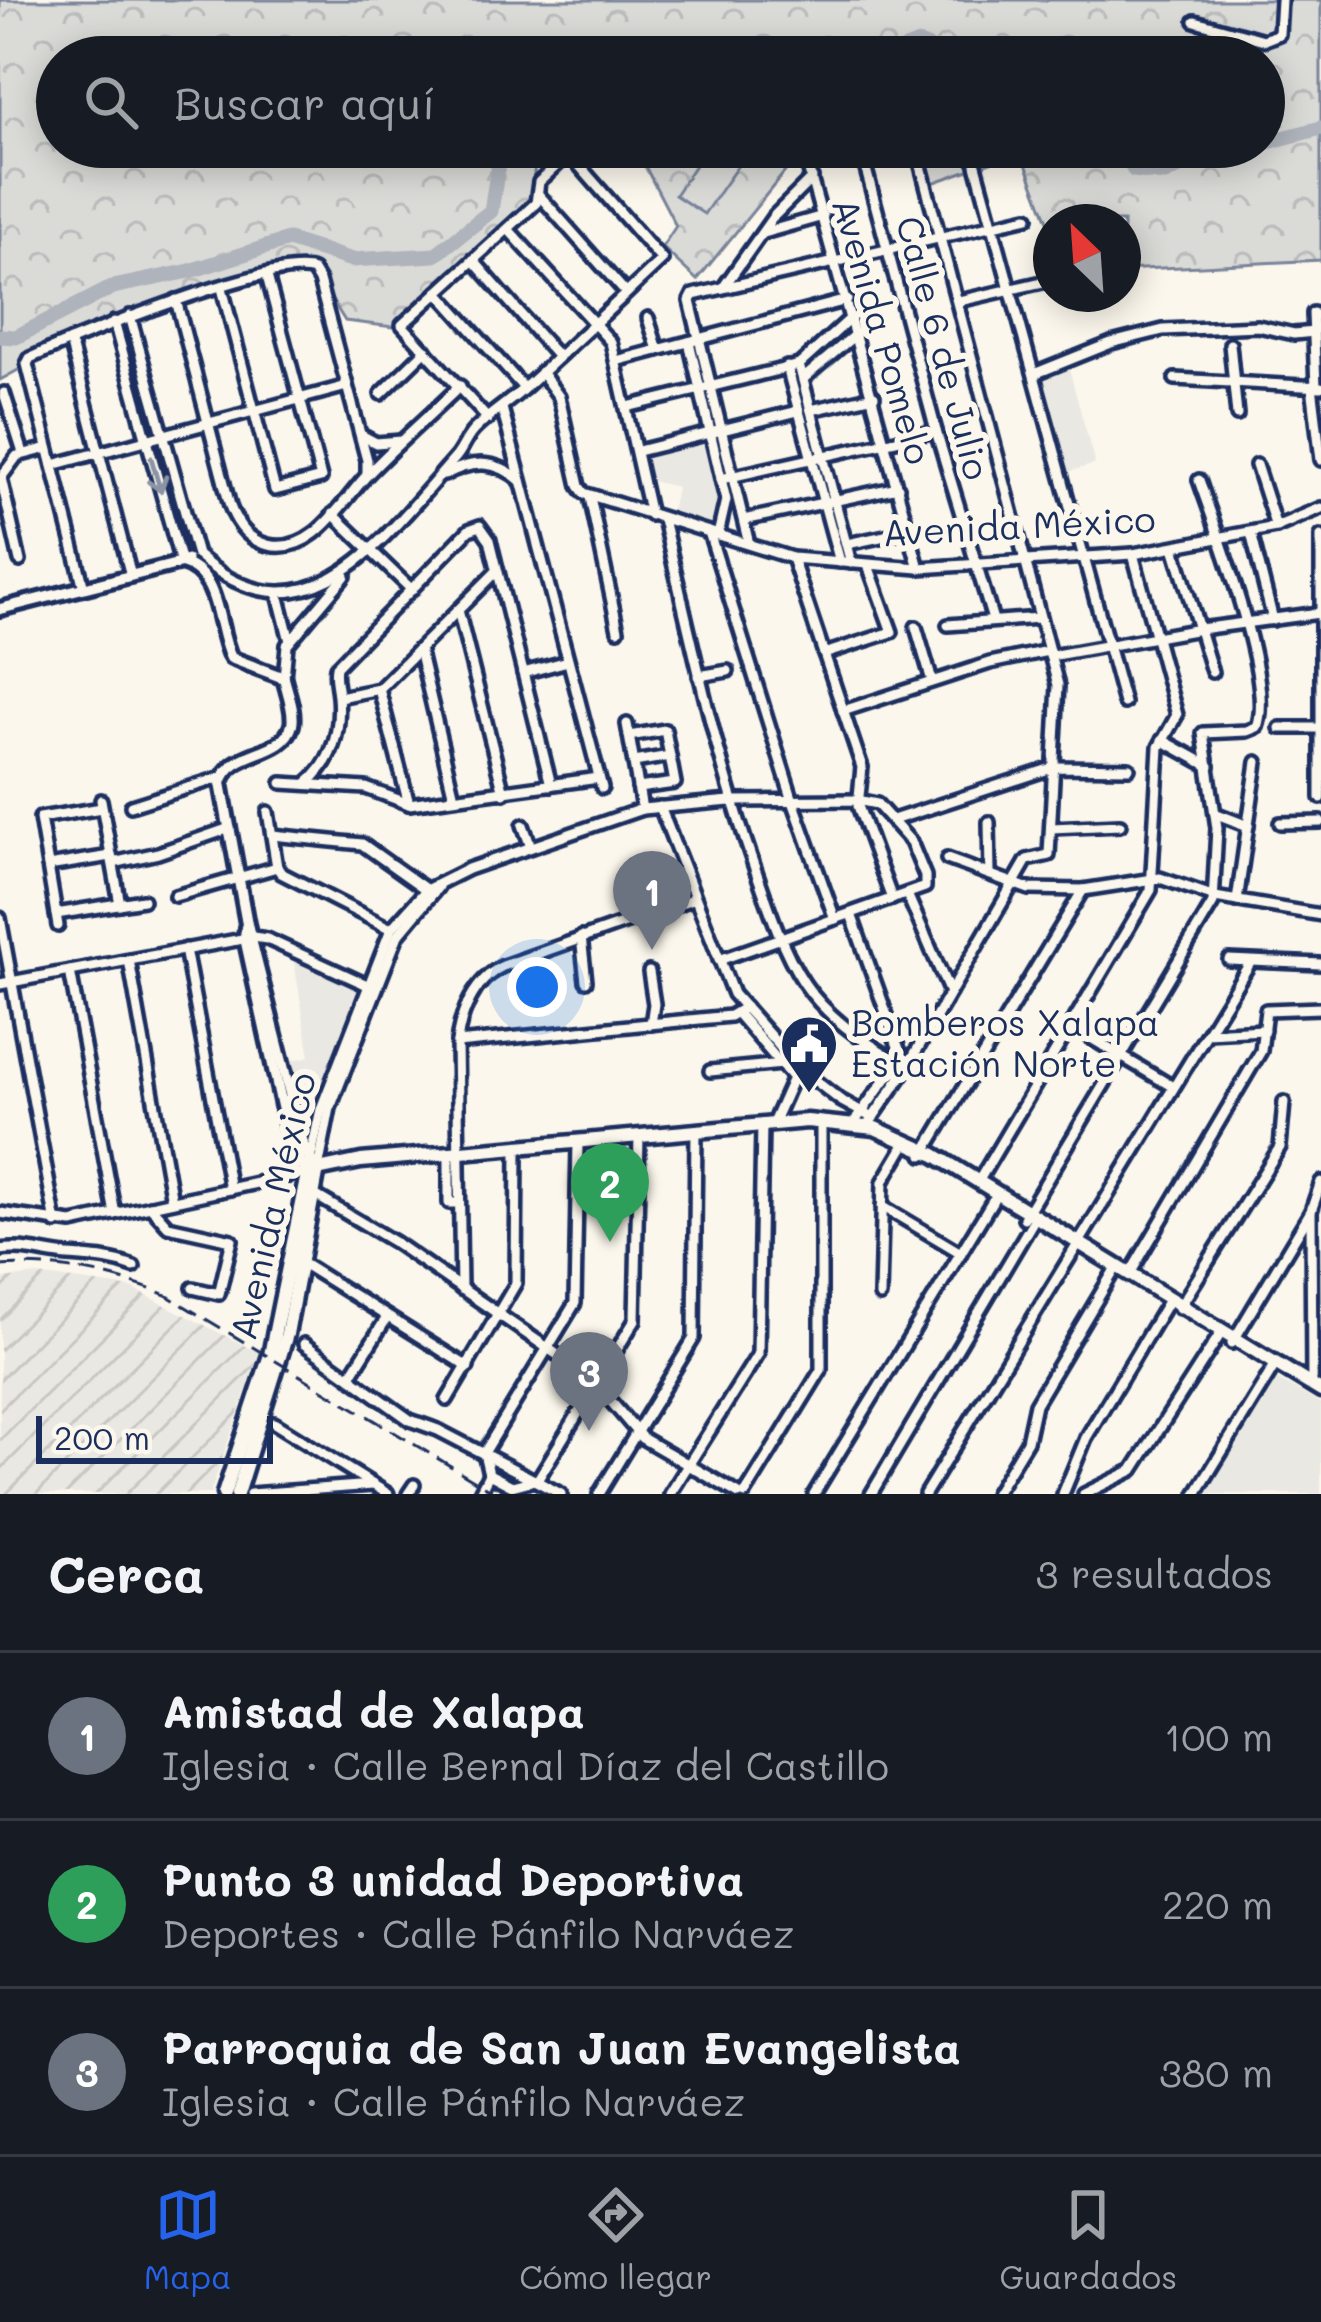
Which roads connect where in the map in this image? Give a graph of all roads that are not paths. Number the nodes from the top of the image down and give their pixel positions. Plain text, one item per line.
1 (1281, 0) edge
2 (1195, 21) dead end
3 (1249, 36) edge
4 (1274, 36) edge
5 (551, 168) edge
6 (581, 168) edge
7 (809, 168) edge
8 (866, 168) edge
9 (923, 168) edge
10 (977, 168) edge
11 (812, 178) junction
12 (538, 194) junction
13 (823, 217) junction
14 (1028, 217) dead end
15 (993, 225) junction
16 (508, 229) junction
17 (763, 233) junction
18 (942, 236) junction
19 (887, 248) junction
20 (472, 260) junction
21 (835, 260) junction
22 (267, 276) junction
23 (1033, 284) edge
24 (725, 286) junction
25 (222, 288) junction
26 (1012, 289) junction
27 (438, 292) junction
28 (626, 293) junction
29 (176, 300) junction
30 (847, 300) junction
31 (959, 302) junction
32 (1313, 313) dead end
33 (130, 316) junction
34 (852, 317) junction
35 (649, 318) dead end
36 (114, 322) junction
37 (595, 322) junction
38 (1314, 332) junction
39 (857, 333) junction
40 (70, 341) junction
41 (695, 341) junction
42 (1230, 344) dead end
43 (426, 350) junction
44 (658, 350) junction
45 (558, 357) junction
46 (616, 361) junction
47 (800, 364) junction
48 (787, 367) junction
49 (542, 372) junction
50 (1034, 374) junction
51 (803, 379) junction
52 (1175, 379) dead end
53 (1233, 382) junction
54 (346, 386) junction
55 (460, 386) junction
56 (705, 386) junction
57 (1316, 387) edge
58 (524, 388) junction
59 (4, 393) dead end
60 (381, 394) dead end
61 (874, 396) junction
62 (299, 399) junction
63 (627, 407) junction
64 (502, 408) junction
65 (811, 410) junction
66 (798, 411) junction
67 (254, 412) junction
68 (1237, 415) dead end
69 (488, 418) junction
70 (208, 423) junction
71 (722, 431) junction
72 (936, 431) junction
73 (361, 435) junction
74 (710, 435) junction
75 (160, 436) junction
76 (146, 440) junction
77 (402, 441) junction
78 (887, 442) junction
79 (465, 446) junction
80 (49, 448) junction
81 (513, 450) junction
82 (638, 451) junction
83 (99, 452) junction
84 (22, 453) junction
85 (816, 455) junction
86 (1321, 460) edge
87 (474, 463) junction
88 (53, 465) junction
89 (493, 465) junction
90 (1256, 465) dead end
91 (367, 475) junction
92 (727, 477) junction
93 (0, 479) edge
94 (436, 479) junction
95 (1199, 480) dead end
96 (520, 482) junction
97 (898, 487) junction
98 (586, 494) junction
99 (830, 500) junction
100 (1321, 508) edge
101 (333, 514) junction
102 (650, 514) junction
103 (663, 519) junction
104 (744, 520) junction
105 (1276, 527) junction
106 (909, 531) junction
107 (1251, 533) junction
108 (714, 534) junction
109 (1321, 536) edge
110 (1219, 538) junction
111 (749, 544) junction
112 (848, 544) junction
113 (1321, 545) edge
114 (1174, 547) junction
115 (369, 549) junction
116 (1133, 554) junction
117 (196, 555) junction
118 (793, 558) junction
119 (1083, 558) junction
120 (20, 561) dead end
121 (1026, 561) junction
122 (846, 562) junction
123 (976, 562) junction
124 (181, 563) junction
125 (868, 565) junction
126 (352, 567) junction
127 (919, 568) junction
128 (497, 571) junction
129 (221, 574) junction
130 (130, 576) junction
131 (84, 588) junction
132 (210, 588) junction
133 (412, 590) junction
134 (278, 594) junction
135 (0, 609) edge
136 (458, 610) junction
137 (1319, 613) edge
138 (1039, 617) junction
139 (993, 620) junction
140 (1273, 620) junction
141 (1245, 623) junction
142 (948, 625) dead end
143 (916, 627) dead end
144 (1200, 629) junction
145 (618, 630) dead end
146 (1157, 638) junction
147 (290, 641) junction
148 (1108, 648) junction
149 (419, 649) junction
150 (824, 654) junction
151 (1049, 654) junction
152 (568, 661) junction
153 (1320, 670) edge
154 (728, 671) dead end
155 (1212, 671) dead end
156 (523, 673) junction
157 (699, 676) junction
158 (284, 678) junction
159 (932, 680) junction
160 (379, 689) junction
161 (338, 697) junction
162 (1124, 703) dead end
163 (843, 711) junction
164 (1280, 728) dead end
165 (1320, 728) edge
166 (1162, 740) junction
167 (670, 756) junction
168 (634, 762) junction
169 (1257, 762) dead end
170 (1209, 766) junction
171 (1055, 767) junction
172 (1129, 768) dead end
173 (222, 777) junction
174 (282, 784) dead end
175 (305, 784) junction
176 (551, 785) junction
177 (638, 788) junction
178 (504, 793) junction
179 (454, 797) junction
180 (1321, 797) edge
181 (857, 800) junction
182 (730, 801) junction
183 (793, 801) junction
184 (409, 804) junction
185 (131, 806) dead end
186 (660, 807) junction
187 (643, 809) junction
188 (268, 812) dead end
189 (1216, 814) junction
190 (893, 820) junction
191 (989, 822) dead end
192 (1321, 822) edge
193 (1280, 823) dead end
194 (523, 825) dead end
195 (1120, 825) dead end
196 (1248, 826) junction
197 (1052, 827) junction
198 (230, 828) junction
199 (272, 835) junction
200 (531, 847) junction
201 (112, 860) junction
202 (947, 860) dead end
203 (48, 866) junction
204 (277, 867) junction
205 (990, 874) junction
206 (239, 876) junction
207 (1153, 878) junction
208 (1014, 885) junction
209 (432, 890) junction
210 (1083, 890) junction
211 (908, 893) junction
212 (175, 896) dead end
213 (1215, 897) junction
214 (695, 898) junction
215 (892, 899) junction
216 (143, 900) dead end
217 (1238, 902) junction
218 (120, 904) junction
219 (851, 914) junction
220 (1321, 915) edge
221 (0, 919) edge
222 (835, 919) junction
223 (391, 929) junction
224 (249, 937) junction
225 (581, 937) junction
226 (780, 939) junction
227 (185, 949) junction
228 (129, 960) junction
229 (718, 960) junction
230 (1229, 960) dead end
231 (1250, 963) junction
232 (1321, 964) edge
233 (70, 971) junction
234 (649, 972) dead end
235 (586, 981) dead end
236 (6, 983) edge
237 (372, 988) junction
238 (950, 993) junction
239 (1321, 1007) edge
240 (741, 1010) junction
241 (651, 1024) junction
242 (1069, 1025) junction
243 (1264, 1030) junction
244 (1207, 1034) junction
245 (457, 1043) junction
246 (1122, 1057) junction
247 (786, 1061) junction
248 (902, 1064) junction
249 (710, 1071) dead end
250 (796, 1073) junction
251 (1173, 1087) junction
252 (1284, 1102) dead end
253 (321, 1109) junction
254 (290, 1112) junction
255 (864, 1120) junction
256 (821, 1122) junction
257 (768, 1123) junction
258 (696, 1130) junction
259 (639, 1136) junction
260 (578, 1142) junction
261 (517, 1147) junction
262 (918, 1150) junction
263 (453, 1153) junction
264 (312, 1167) junction
265 (978, 1182) junction
266 (1321, 1182) edge
267 (230, 1189) junction
268 (309, 1192) junction
269 (993, 1200) junction
270 (172, 1202) junction
271 (882, 1205) junction
272 (150, 1206) junction
273 (1311, 1211) junction
274 (0, 1214) edge
275 (115, 1214) junction
276 (1028, 1217) junction
277 (56, 1223) junction
278 (1076, 1244) junction
279 (0, 1250) edge
280 (962, 1252) junction
281 (297, 1260) junction
282 (134, 1267) dead end
283 (1114, 1271) junction
284 (1131, 1272) junction
285 (194, 1288) dead end
286 (461, 1288) junction
287 (880, 1296) dead end
288 (1176, 1305) junction
289 (498, 1316) junction
290 (386, 1319) junction
291 (1219, 1336) junction
292 (1236, 1341) junction
293 (304, 1345) dead end
294 (548, 1350) junction
295 (1275, 1365) junction
296 (468, 1367) junction
297 (351, 1375) junction
298 (596, 1383) junction
299 (1318, 1389) edge
300 (261, 1398) junction
301 (447, 1400) dead end
302 (274, 1423) dead end
303 (637, 1434) junction
304 (484, 1453) junction
305 (689, 1464) junction
306 (490, 1474) junction
307 (538, 1478) junction
308 (373, 1485) junction
309 (224, 1494) edge
310 (237, 1494) edge
311 (250, 1494) edge
312 (388, 1494) edge
313 (478, 1494) edge
314 (561, 1494) edge
315 (599, 1494) edge
316 (670, 1494) edge
317 (742, 1494) edge
318 (814, 1494) edge
319 (872, 1494) edge
320 (925, 1494) edge
321 (995, 1494) edge
322 (1063, 1494) edge
323 (1084, 1494) edge
324 (1196, 1494) edge

1 - 4 street
2 - 3 street
5 - 12 street
6 - 28 street
7 - 11 street, Avenida Pomelo
8 - 19 street, Calle 6 de Julio
9 - 18 street
10 - 15 street
11 - 13 street, Avenida Pomelo
11 - 17 street
12 - 16 street
12 - 28 street
13 - 17 street
13 - 21 street, Avenida Pomelo
14 - 15 street
15 - 18 street
15 - 26 street
16 - 20 street
16 - 37 street
17 - 24 street
18 - 19 street
18 - 31 street
19 - 21 street
19 - 72 street, Calle 6 de Julio
20 - 27 street
20 - 45 street
21 - 24 street
21 - 30 street, Avenida Pomelo
22 - 25 street
22 - 54 street
22 - 62 street
23 - 26 street
24 - 41 street
25 - 29 street
25 - 67 street
26 - 31 street
26 - 50 street
27 - 43 street
27 - 58 street
28 - 37 street
29 - 33 street
29 - 70 street
30 - 34 street, Avenida Pomelo
30 - 41 street
31 - 121 street
32 - 38 street
33 - 36 street
33 - 75 street
34 - 39 street, Avenida Pomelo
34 - 47 street
35 - 44 street
36 - 40 street
36 - 76 street
37 - 45 street
37 - 46 street
38 - 50 street
38 - 57 street
39 - 51 street
39 - 61 street, Avenida Pomelo
40 - 80 street
40 - 83 street
41 - 44 street
41 - 56 street
42 - 53 street
43 - 55 street
43 - 60 street
44 - 46 street
45 - 49 street
46 - 63 street
47 - 48 street
47 - 51 street
48 - 56 street
48 - 66 street
49 - 58 street
49 - 98 street
50 - 119 street
51 - 65 street
52 - 53 street
53 - 57 street
53 - 68 street
54 - 62 street
54 - 73 street
55 - 69 street
55 - 77 street
56 - 63 street
56 - 71 street
56 - 74 street
57 - 86 street
58 - 64 street
59 - 84 street
61 - 65 street
61 - 78 street, Avenida Pomelo
62 - 67 street
62 - 67 street
63 - 82 street
64 - 69 street
64 - 81 street
65 - 85 street
66 - 71 street
66 - 85 street
67 - 70 street
69 - 79 street
70 - 75 street
70 - 101 street
71 - 74 street
71 - 92 street
72 - 78 street
72 - 123 street, Calle 6 de Julio
73 - 77 street
73 - 91 street
74 - 82 street
74 - 92 street
75 - 76 street
75 - 117 street
76 - 83 street
76 -> 124 street
77 - 91 street
78 - 85 street
78 - 97 street, Avenida Pomelo
79 - 87 street
79 - 94 street
80 - 84 street
80 - 88 street
81 - 89 street
81 - 96 street
82 - 102 street
83 - 88 street
83 - 130 street
84 - 93 street
85 - 92 street
85 - 99 street
87 - 89 street
87 - 94 street
88 - 131 street
89 - 96 street
90 - 105 street
91 - 101 street
92 - 104 street
92 - 108 street
93 - 120 street
94 - 115 street
95 - 110 street
96 - 152 street
97 - 99 street
97 - 106 street, Avenida Pomelo
98 - 102 street, Avenida México
98 - 145 street
99 - 104 street
99 - 112 street
99 - 122 street
100 - 105 street, Avenida México
101 - 115 street
102 - 103 street, Avenida México
103 - 108 street, Avenida México
103 - 157 street
104 - 111 street
105 - 107 street, Avenida México
106 - 112 street
106 - 127 street, Avenida Pomelo
107 - 110 street, Avenida México
107 - 140 street
108 - 111 street, Avenida México
108 - 183 street
109 - 113 street
110 - 114 street, Avenida México
110 - 141 street
111 - 118 street, Avenida México
112 - 122 street
113 - 137 street
114 - 116 street, Avenida México
114 - 144 street
115 - 126 street
115 - 133 street
116 - 119 street, Avenida México
116 - 146 street
117 - 124 street
117 - 129 street
118 - 122 street, Avenida México
118 - 150 street
119 - 121 street, Avenida México
119 - 148 street
121 - 123 street, Avenida México
121 - 138 street
122 - 125 street, Avenida México
123 - 127 street, Avenida México
123 - 139 street, Calle 6 de Julio
124 - 130 street
124 - 132 street
125 - 127 street, Avenida México
125 - 150 street
126 - 134 street
126 - 147 street
128 - 133 street
128 - 136 street
128 - 156 street
129 - 132 street
129 - 134 street
130 - 131 street
131 - 135 street
132 - 158 street
133 - 161 street
134 - 147 street
136 - 149 street
136 - 178 street
137 - 140 street
137 - 153 street
138 - 139 street
138 - 151 street
139 - 142 street
140 - 141 street
141 - 144 street
141 - 170 street
143 - 159 street
144 - 146 street
144 - 155 street
146 - 148 street
146 - 166 street
147 - 158 street
148 - 151 street
148 - 162 street
149 - 160 street
149 - 179 street
150 - 163 street
151 - 159 street
151 - 171 street
152 - 156 street
152 - 176 street
153 - 165 street
154 - 157 street
156 - 176 street
157 - 182 street
158 - 173 street
159 - 163 street
160 - 161 street
160 - 184 street
161 - 175 street
163 - 181 street
164 - 165 street
165 - 180 street
166 - 170 street
166 - 207 street
167 - 168 street
167 - 168 street
167 - 177 street
168 - 177 street
169 - 196 street
170 - 189 street
171 - 172 street
171 - 190 street
171 - 197 street
173 - 185 street
173 - 198 street
174 - 175 street
175 - 184 street
176 - 178 street
177 - 187 street
178 - 179 street
179 - 184 street
181 - 183 street, Avenida México
181 - 190 street
181 - 215 street
182 - 183 street, Avenida México
182 - 186 street, Avenida México
182 - 226 street
183 - 222 street
186 - 187 street, Avenida México
186 - 214 street
187 - 200 street, Avenida México
188 - 199 street
189 - 196 street
189 - 213 street
190 - 211 street
191 - 205 street
192 - 193 street
194 - 200 street
195 - 197 street
196 - 217 street
197 - 208 street
198 - 201 street
198 - 206 street
199 - 204 street
199 - 209 street
200 - 209 street, Avenida México
201 - 203 street
201 - 203 street
201 - 218 street
202 - 205 street
203 - 218 street
204 - 206 street
204 - 223 street
205 - 208 street
206 - 212 street
206 - 224 street
207 - 210 street
207 - 213 street
207 - 242 street
208 - 210 street
208 - 238 street
209 - 223 street, Avenida México
209 - 237 street, Avenida México
210 - 262 street
211 - 215 street
211 - 238 street
213 - 217 street
213 - 246 street
214 - 225 street
214 - 229 street
215 - 219 street
216 - 218 street
217 - 220 street
219 - 222 street
219 - 248 street
221 - 236 street
222 - 226 street
223 - 237 street, Avenida México
224 - 227 street
224 - 237 street
224 - 254 street
225 - 235 street
225 - 245 street
226 - 229 street
226 - 248 street
227 - 228 street
227 - 267 street
228 - 233 street
228 - 270 street
229 - 240 street
230 - 231 street
231 - 232 street
231 - 244 street
233 - 236 street
233 - 275 street
234 - 241 street
236 - 277 street
237 - 253 street, Avenida México
237 - 264 street, Avenida México
238 - 248 street
239 - 243 street
240 - 241 street
240 - 247 street
241 - 245 street
242 - 246 street
242 - 265 street
243 - 244 street
243 - 284 street
244 - 251 street
245 - 263 street
246 - 251 street
246 - 276 street
247 - 249 street
247 - 250 street
248 - 255 street
250 - 255 street
250 - 257 street
251 - 278 street
252 - 288 street
253 - 254 street
253 - 264 street, Avenida México
254 - 264 street
255 - 256 main road
255 - 262 main road
256 - 257 main road
256 - 317 street
257 - 258 main road
257 - 305 street
258 - 259 main road
258 - 303 street
259 - 260 main road
259 - 298 street
260 - 261 main road
260 - 294 street
261 - 263 main road
261 - 289 street
262 - 265 main road
262 - 269 main road
262 - 271 street
263 - 264 main road
263 - 286 street
264 - 267 street
264 - 268 main road, Avenida México
265 - 276 main road
266 - 273 street
267 - 270 street
268 - 281 main road, Avenida México
268 - 286 street
269 - 276 main road
269 - 280 street
270 - 272 street
271 - 280 street
271 - 287 street
272 - 275 street
272 - 285 street
273 - 292 street
273 - 299 street
274 - 277 street
275 - 277 street
276 - 278 main road
276 - 319 street
278 - 283 main road
278 - 284 main road
278 - 320 street
279 - 282 street
280 - 318 street
281 - 290 street
281 - 300 main road, Avenida México
283 - 288 main road
283 - 321 street
284 - 288 main road
286 - 289 street
288 - 291 main road
288 - 292 main road
288 - 322 street
289 - 294 street
289 - 296 street
290 - 296 street
290 - 297 street
291 - 292 main road
291 - 323 street
292 - 295 main road
293 - 297 street
294 - 298 street
294 - 304 street
295 - 299 main road
295 - 324 street
296 - 301 street
297 - 304 street
298 - 303 street
298 - 307 street
300 - 309 main road, Avenida México
300 - 310 main road, Avenida México
302 - 308 street
303 - 305 street
303 - 315 street
304 - 306 street
304 - 307 street
305 - 316 street
305 - 317 street
306 - 307 street
306 - 313 street
307 - 314 street
308 - 311 street
308 - 312 street

